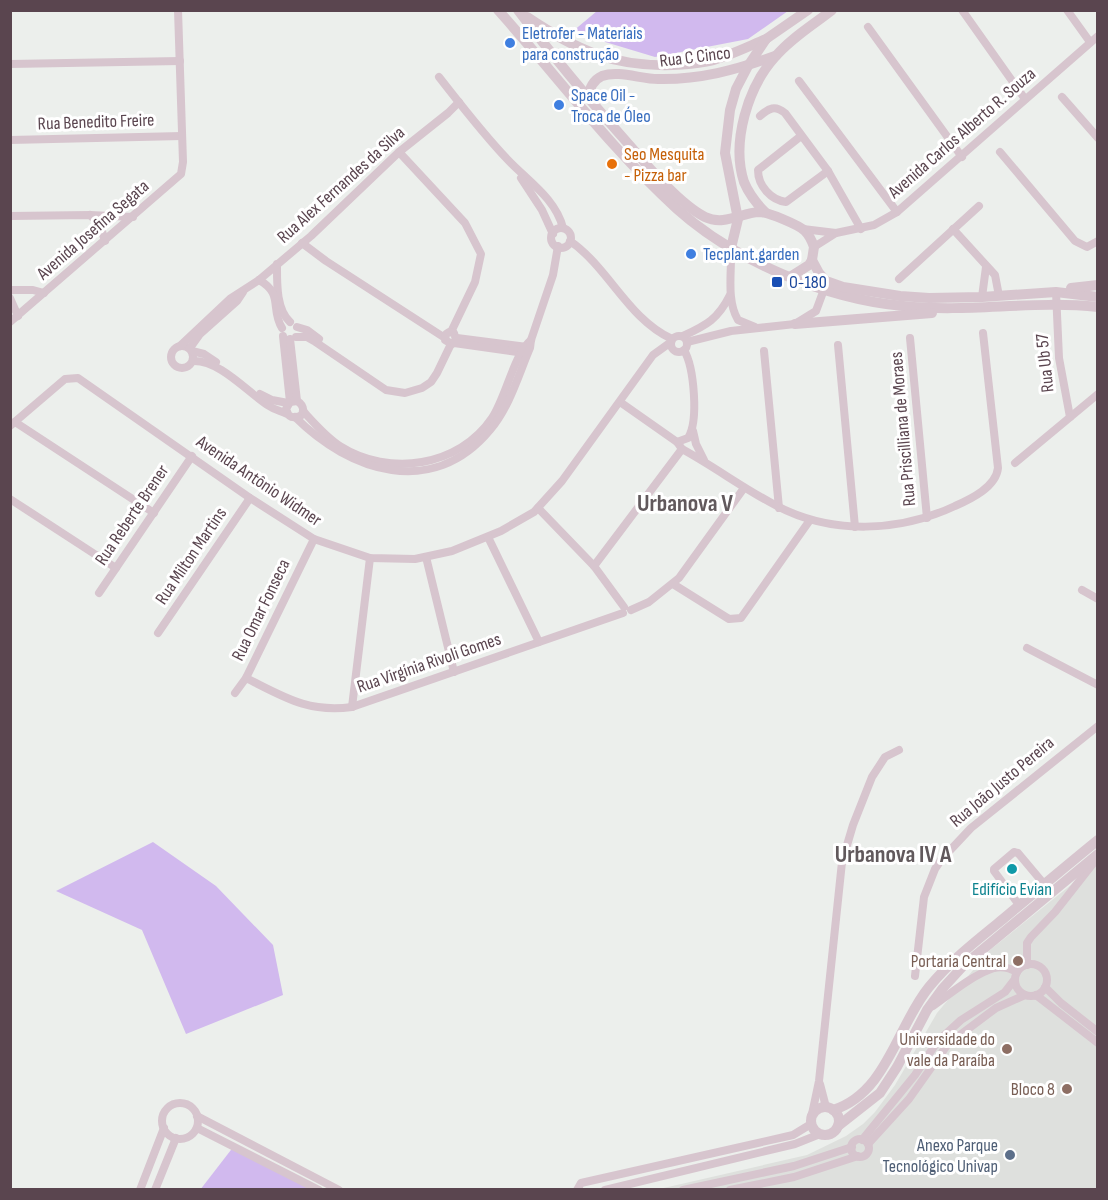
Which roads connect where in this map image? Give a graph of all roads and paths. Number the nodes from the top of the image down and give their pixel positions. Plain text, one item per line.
1 (178, 10) edge
2 (498, 10) edge
3 (808, 10) edge
4 (832, 10) edge
5 (962, 10) edge
6 (1067, 10) edge
7 (518, 11) edge
8 (868, 27) dead end
9 (766, 39) junction
10 (1094, 39) edge
11 (776, 55) junction
12 (180, 61) junction
13 (10, 64) edge
14 (748, 66) junction
15 (722, 73) junction
16 (439, 77) dead end
17 (799, 81) dead end
18 (736, 89) junction
19 (1062, 97) dead end
20 (587, 98) junction
21 (1025, 99) junction
22 (459, 102) junction
23 (760, 116) dead end
24 (182, 136) junction
25 (801, 136) junction
26 (1098, 138) edge
27 (10, 141) edge
28 (399, 152) junction
29 (1000, 152) dead end
30 (962, 157) junction
31 (509, 161) junction
32 (828, 171) junction
33 (730, 180) junction
34 (979, 206) dead end
35 (765, 212) junction
36 (897, 212) junction
37 (90, 215) junction
38 (10, 216) edge
39 (133, 217) junction
40 (738, 219) junction
41 (721, 220) junction
42 (563, 228) junction
43 (803, 229) junction
44 (953, 229) junction
45 (861, 230) junction
46 (836, 233) junction
47 (552, 234) junction
48 (105, 241) junction
49 (1098, 241) edge
50 (570, 242) junction
51 (302, 243) junction
52 (558, 246) junction
53 (814, 247) junction
54 (731, 248) junction
55 (812, 260) junction
56 (277, 264) junction
57 (986, 267) junction
58 (790, 277) junction
59 (899, 279) dead end
60 (259, 280) junction
61 (826, 285) junction
62 (1098, 285) edge
63 (10, 290) edge
64 (244, 291) junction
65 (1056, 292) junction
66 (44, 293) junction
67 (730, 294) junction
68 (999, 296) junction
69 (982, 297) junction
70 (1098, 297) edge
71 (10, 298) edge
72 (1056, 304) junction
73 (1098, 307) edge
74 (946, 310) junction
75 (18, 316) junction
76 (10, 322) edge
77 (795, 324) junction
78 (294, 325) junction
79 (759, 328) junction
80 (983, 333) dead end
81 (288, 335) junction
82 (910, 338) dead end
83 (450, 340) junction
84 (685, 343) junction
85 (672, 344) junction
86 (838, 345) dead end
87 (180, 346) junction
88 (527, 348) junction
89 (191, 350) junction
90 (764, 351) dead end
91 (193, 361) junction
92 (1098, 394) edge
93 (292, 402) junction
94 (620, 402) junction
95 (303, 411) junction
96 (291, 416) junction
97 (1070, 417) junction
98 (13, 424) edge
99 (693, 431) junction
100 (680, 444) junction
101 (192, 456) junction
102 (706, 463) junction
103 (1015, 463) dead end
104 (744, 488) junction
105 (250, 498) junction
106 (10, 499) edge
107 (538, 508) junction
108 (779, 508) junction
109 (154, 513) junction
110 (927, 518) junction
111 (810, 520) junction
112 (855, 527) junction
113 (488, 537) junction
114 (314, 539) junction
115 (426, 557) junction
116 (370, 558) junction
117 (594, 566) junction
118 (116, 568) junction
119 (673, 584) junction
120 (1082, 590) dead end
121 (99, 593) dead end
122 (1098, 599) edge
123 (626, 610) junction
124 (158, 633) dead end
125 (539, 642) junction
126 (1027, 648) dead end
127 (454, 672) junction
128 (246, 678) junction
129 (1098, 685) edge
130 (235, 693) dead end
131 (352, 707) junction
132 (1098, 726) edge
133 (899, 750) dead end
134 (1098, 840) edge
135 (1098, 856) edge
136 (1044, 884) junction
137 (1019, 905) junction
138 (960, 961) junction
139 (1027, 964) junction
140 (1016, 975) junction
141 (915, 976) dead end
142 (1045, 987) junction
143 (1025, 995) junction
144 (1036, 995) junction
145 (927, 1010) junction
146 (1098, 1032) edge
147 (1098, 1042) edge
148 (819, 1081) junction
149 (830, 1108) junction
150 (197, 1116) junction
151 (812, 1119) junction
152 (838, 1126) junction
153 (164, 1128) junction
154 (197, 1128) junction
155 (820, 1134) junction
156 (176, 1138) junction
157 (865, 1142) junction
158 (852, 1147) junction
159 (858, 1156) junction
160 (140, 1190) edge
161 (155, 1190) edge
162 (319, 1190) edge
163 (339, 1190) edge
164 (577, 1190) edge
165 (605, 1190) edge
166 (683, 1190) edge
167 (730, 1190) edge

1 - 12 street
2 - 54 street
3 - 9 street
4 - 11 street
5 - 21 street
6 - 10 street
7 - 9 street, Rua C Cinco
7 - 20 street
8 - 30 street
9 - 14 street
10 - 21 street, Avenida Carlos Alberto R. Souza
11 - 14 street, Rua C Cinco
11 - 35 street
12 - 13 street
12 - 24 street
14 - 15 street, Rua C Cinco
14 - 18 street
15 - 18 street
15 - 20 street, Rua C Cinco
16 - 22 street
17 - 36 street
18 - 33 street
19 - 26 street
20 - 41 street
21 - 30 street, Avenida Carlos Alberto R. Souza
22 - 28 street, Rua Alex Fernandes da Silva
22 - 31 street
23 - 25 street
24 - 27 street, Rua Benedito Freire
24 - 39 street, Avenida Josefina Segata
25 - 32 street
25 - 32 street
28 - 51 street, Rua Alex Fernandes da Silva
28 - 83 street
29 - 49 street
30 - 36 street, Avenida Carlos Alberto R. Souza
31 - 42 street
31 - 47 street
32 - 45 street
33 - 40 street
33 - 41 street
34 - 44 street
35 - 40 street
35 - 43 street
36 - 45 street, Avenida Carlos Alberto R. Souza
37 - 38 street
37 - 39 street
37 - 48 street
39 - 48 street, Avenida Josefina Segata
40 - 41 street
40 - 54 street
42 - 47 street
42 - 50 street
43 - 46 street
43 - 53 street
44 - 57 street
44 - 59 street
45 - 46 street, Avenida Carlos Alberto R. Souza
46 - 53 street
47 - 52 street
48 - 66 street, Avenida Josefina Segata
50 - 52 street
50 - 85 street
51 - 56 street, Rua Alex Fernandes da Silva
51 - 83 street
52 - 88 street
53 - 55 street
54 - 58 street
54 - 67 street
55 - 58 street
55 - 61 street
56 - 60 street, Rua Alex Fernandes da Silva
56 - 78 street
57 - 68 street
57 - 69 street
58 - 61 street
60 - 64 street, Rua Alex Fernandes da Silva
60 - 81 street
61 - 69 street
61 - 74 street
61 - 77 street
62 - 65 street
63 - 66 street
64 - 87 street, Rua Alex Fernandes da Silva
64 - 89 street, Rua Alex Fernandes da Silva
65 - 68 street
65 - 70 street
65 - 72 street, Rua Ub 57
66 - 75 street, Avenida Josefina Segata
67 - 79 street
67 - 84 street
68 - 69 street
71 - 75 street
72 - 73 street
72 - 74 street
72 - 97 street, Rua Ub 57
74 - 77 street
75 - 76 street, Avenida Josefina Segata
77 - 79 street
78 - 81 street
78 - 81 street
78 - 83 street
79 - 84 street
80 - 110 street
81 - 83 street
81 - 93 street
82 - 110 street, Rua Priscilliana de Moraes
83 - 88 street
84 - 85 street
84 - 85 street
84 - 99 street
85 - 94 street, Avenida Antônio Widmer
86 - 112 street
87 - 89 street
87 - 91 street
88 - 95 street
88 - 96 street
89 - 91 street
89 - 93 street
90 - 108 street
91 - 96 street
92 - 97 street
93 - 95 street
93 - 96 street
94 - 100 street
94 - 107 street, Avenida Antônio Widmer
95 - 96 street
97 - 103 street
98 - 101 street, Avenida Antônio Widmer
98 - 109 street
99 - 100 street
99 - 102 street
100 - 102 street
100 - 117 street
101 - 105 street, Avenida Antônio Widmer
101 - 109 street, Rua Reberte Brener
102 - 104 street
104 - 108 street
104 - 119 street, Rua Virgínia Rivoli Gomes
105 - 114 street, Avenida Antônio Widmer
105 - 124 street, Rua Milton Martins
106 - 118 street
107 - 113 street, Avenida Antônio Widmer
107 - 117 street
108 - 111 street
109 - 118 street, Rua Reberte Brener
110 - 112 street
111 - 112 street
111 - 119 street
113 - 115 street, Avenida Antônio Widmer
113 - 125 street
114 - 116 street, Avenida Antônio Widmer
114 - 128 street, Rua Omar Fonseca
115 - 116 street, Avenida Antônio Widmer
115 - 127 street
116 - 131 street
117 - 123 street
118 - 121 street, Rua Reberte Brener
119 - 123 street, Rua Virgínia Rivoli Gomes
120 - 122 street
123 - 125 street, Rua Virgínia Rivoli Gomes
125 - 127 street, Rua Virgínia Rivoli Gomes
126 - 129 street
127 - 131 street, Rua Virgínia Rivoli Gomes
128 - 130 street, Rua Omar Fonseca
128 - 131 street, Rua Virgínia Rivoli Gomes
132 - 141 street, Rua João Justo Pereira
133 - 148 street
134 - 136 street
135 - 138 street
135 - 139 street
136 - 137 street
136 - 137 street
137 - 138 street
138 - 145 street
138 - 149 street
139 - 140 street
139 - 142 street
140 - 143 street
140 - 145 street
140 - 157 street
142 - 144 street
142 - 146 street
143 - 144 street
143 - 157 street
144 - 147 street
145 - 152 street
148 - 149 street
148 - 151 street
149 - 151 street
149 - 152 street
150 - 153 street
150 - 154 street
150 - 163 street
151 - 155 street
151 - 164 street
152 - 155 street
153 - 156 street
153 - 160 street
154 - 156 street
154 - 162 street
155 - 165 street
156 - 161 street
157 - 158 street
157 - 159 street
158 - 159 street
158 - 166 street
159 - 167 street

